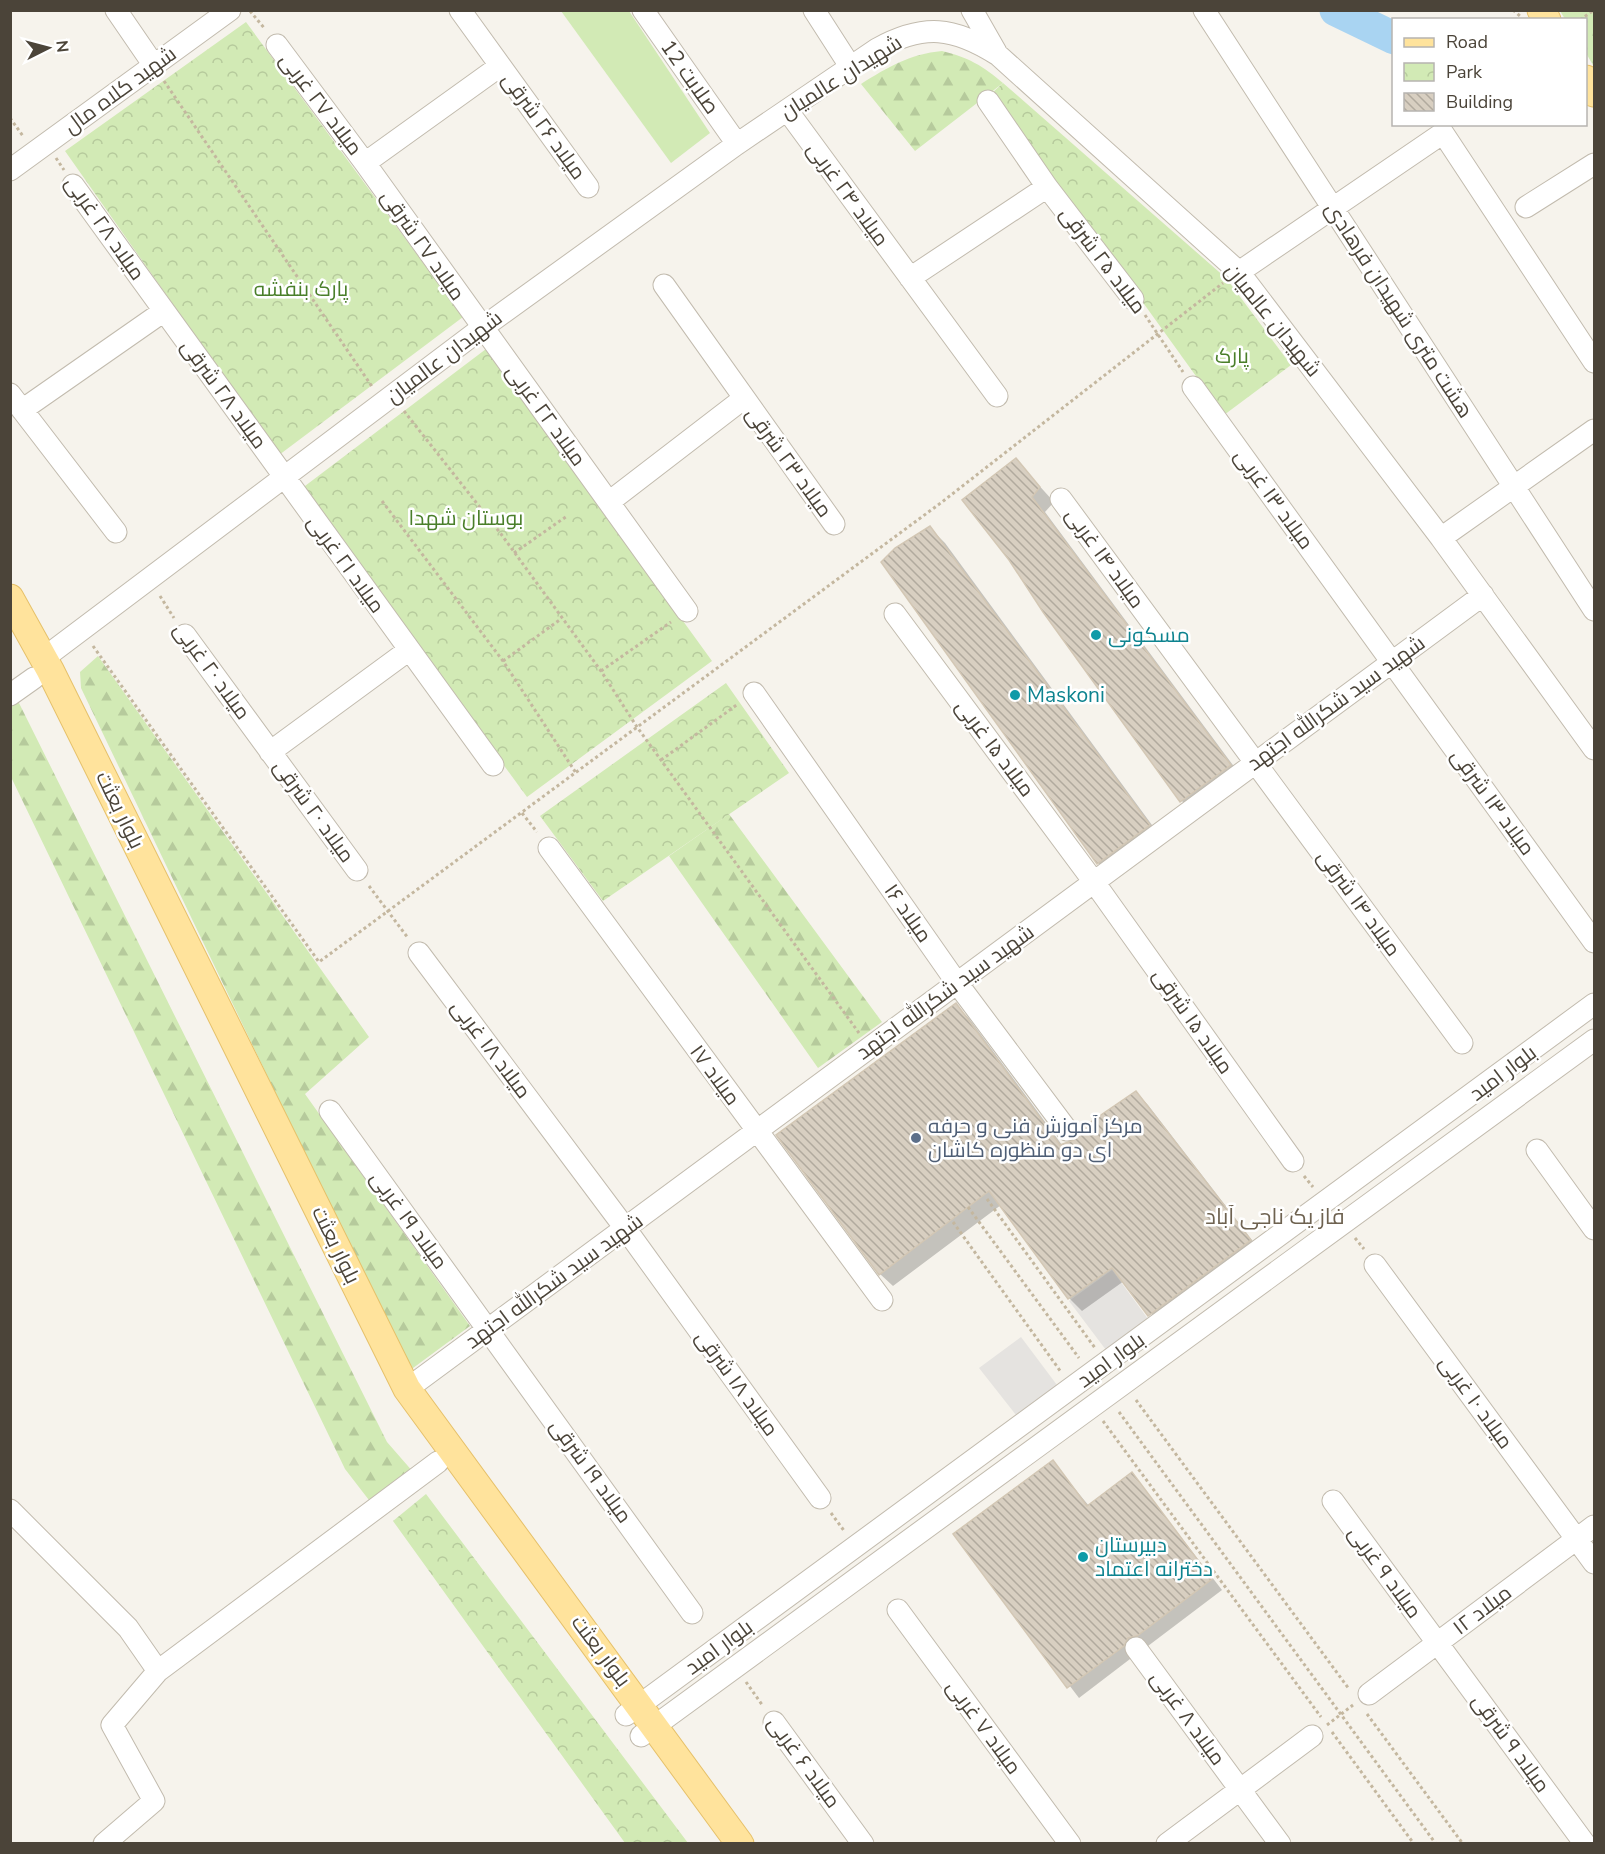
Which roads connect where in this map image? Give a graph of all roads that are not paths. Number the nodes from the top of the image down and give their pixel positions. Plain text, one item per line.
1 (116, 10) edge
2 (230, 10) edge
3 (460, 10) edge
4 (643, 10) edge
5 (814, 10) edge
6 (972, 10) edge
7 (1204, 10) edge
8 (276, 45) road end
9 (998, 55) junction
10 (153, 64) junction
11 (500, 66) junction
12 (850, 66) junction
13 (988, 101) dead end
14 (787, 110) junction
15 (737, 144) junction
16 (365, 163) junction
17 (1594, 164) edge
18 (10, 170) edge
19 (73, 185) road end
20 (588, 187) dead end
21 (1047, 187) junction
22 (1526, 207) dead end
23 (1332, 208) junction
24 (1234, 275) junction
25 (910, 278) junction
26 (664, 285) dead end
27 (1133, 299) road end
28 (164, 311) junction
29 (482, 328) junction
30 (1594, 362) edge
31 (1193, 387) road end
32 (997, 396) dead end
33 (743, 399) junction
34 (16, 402) edge
35 (1594, 430) edge
36 (283, 477) junction
37 (1515, 487) junction
38 (1061, 499) dead end
39 (609, 502) junction
40 (834, 524) dead end
41 (116, 532) dead end
42 (1441, 538) junction
43 (1483, 595) junction
44 (10, 598) edge
45 (1594, 610) edge
46 (687, 611) road end
47 (895, 614) dead end
48 (185, 635) road end
49 (10, 636) edge
50 (409, 650) junction
51 (1392, 662) junction
52 (39, 668) junction
53 (754, 693) road end
54 (10, 695) edge
55 (1594, 749) edge
56 (270, 752) junction
57 (1256, 762) junction
58 (493, 765) dead end
59 (549, 848) road end
60 (357, 870) road end
61 (1094, 882) junction
62 (1594, 942) edge
63 (419, 953) road end
64 (957, 983) junction
65 (1594, 1004) edge
66 (1594, 1040) edge
67 (1462, 1043) dead end
68 (330, 1111) dead end
69 (1067, 1130) dead end
70 (757, 1131) junction
71 (1537, 1150) dead end
72 (1293, 1161) road end
73 (625, 1228) junction
74 (1594, 1229) edge
75 (1376, 1265) road end
76 (882, 1300) dead end
77 (489, 1329) junction
78 (1132, 1344) junction
79 (1148, 1366) junction
80 (407, 1389) junction
81 (1045, 1408) junction
82 (1062, 1429) junction
83 (438, 1462) junction
84 (820, 1498) road end
85 (1333, 1501) dead end
86 (10, 1510) edge
87 (1594, 1526) edge
88 (1577, 1539) junction
89 (1594, 1563) edge
90 (898, 1610) dead end
91 (692, 1613) dead end
92 (1437, 1643) junction
93 (1136, 1648) dead end
94 (158, 1671) junction
95 (1363, 1697) road end
96 (641, 1720) junction
97 (774, 1722) road end
98 (1319, 1730) road end
99 (1240, 1789) junction
100 (104, 1844) edge
101 (718, 1844) edge
102 (740, 1844) edge
103 (863, 1844) edge
104 (1070, 1844) edge
105 (1167, 1844) edge
106 (1280, 1844) edge
107 (1585, 1844) edge

1 - 10 street
2 - 10 street, شهید کلاه مال
3 - 11 street, میلاد ۲۶ شرقی
4 - 15 street, صلابت 12
5 - 12 street
6 - 9 street
7 - 23 street, هشت متری شهیدان فرهادی
8 - 16 street, میلاد ۲۷ غربی
9 - 12 street, شهیدان عالمیان
9 - 24 street, شهیدان عالمیان
10 - 18 street, شهید کلاه مال
11 - 16 street
11 - 20 street, میلاد ۲۶ شرقی
12 - 14 street, شهیدان عالمیان
13 - 21 street, میلاد ۲۵ شرقی
14 - 15 street, شهیدان عالمیان
14 - 25 street, میلاد ۲۴ غربی
15 - 29 street, شهیدان عالمیان
16 - 29 street, میلاد ۲۷ شرقی
17 - 22 street
19 - 28 street, میلاد ۲۸ غربی
21 - 25 street
21 - 27 street, میلاد ۲۵ شرقی
23 - 24 street
23 - 30 street
23 - 37 street, هشت متری شهیدان فرهادی
24 - 42 street, شهیدان عالمیان
25 - 32 street, میلاد ۲۴ غربی
26 - 33 street, میلاد ۲۳ شرقی
28 - 34 street
28 - 36 street, میلاد ۲۸ شرقی
29 - 36 street, شهیدان عالمیان
29 - 39 street, میلاد ۲۲ غربی
31 - 51 street, میلاد ۱۳ غربی
33 - 39 street
33 - 40 street, میلاد ۲۳ شرقی
34 - 41 street
35 - 37 street
36 - 50 street, میلاد ۲۱ غربی
36 - 52 street, شهیدان عالمیان
37 - 42 street
37 - 45 street, هشت متری شهیدان فرهادی
38 - 57 street, میلاد ۱۴ غربی
39 - 46 street, میلاد ۲۲ غربی
42 - 43 street, شهیدان عالمیان
43 - 51 street, شهید سید شکرالله اجتهد
43 - 55 street, شهیدان عالمیان
44 - 52 main road, بلوار بعثت
47 - 61 street, میلاد ۱۵ غربی
48 - 56 street, میلاد ۲۰ غربی
49 - 52 main road, بلوار بعثت
50 - 56 street
50 - 58 street, میلاد ۲۱ غربی
51 - 57 street, شهید سید شکرالله اجتهد
51 - 62 street, میلاد ۱۳ شرقی
52 - 54 street, شهیدان عالمیان
52 - 80 main road, بلوار بعثت
52 - 83 main road, بلوار بعثت
53 - 64 street, میلاد ۱۶
56 - 60 street, میلاد ۲۰ شرقی
57 - 61 street, شهید سید شکرالله اجتهد
57 - 67 street, میلاد ۱۴ شرقی
59 - 70 street, میلاد ۱۷
61 - 64 street, شهید سید شکرالله اجتهد
61 - 72 street, میلاد ۱۵ شرقی
63 - 73 street, میلاد ۱۸ غربی
64 - 69 street, میلاد ۱۶
64 - 70 street, شهید سید شکرالله اجتهد
65 - 78 street, بلوار امید
66 - 79 street, بلوار امید
68 - 77 street, میلاد ۱۹ غربی
70 - 73 street, شهید سید شکرالله اجتهد
70 - 76 street, میلاد ۱۷
71 - 74 street
73 - 77 street, شهید سید شکرالله اجتهد
73 - 84 street, میلاد ۱۸ شرقی
75 - 88 street, میلاد ۱۰ غربی
77 - 80 street, شهید سید شکرالله اجتهد
77 - 91 street, میلاد ۱۹ شرقی
78 - 79 street
78 - 81 street, بلوار امید
79 - 82 street, بلوار امید
80 - 96 main road, بلوار بعثت
81 - 82 street
81 - 96 street, بلوار امید
82 - 96 street, بلوار امید
83 - 94 street
83 - 96 main road, بلوار بعثت
85 - 92 street, میلاد ۹ غربی
86 - 94 street
87 - 88 street, میلاد ۱۲
88 - 89 street, میلاد ۱۰ غربی
88 - 92 street, میلاد ۱۲
90 - 104 street, میلاد ۷ غربی
92 - 95 street, میلاد ۱۲
92 - 107 street, میلاد ۹ شرقی
93 - 99 street, میلاد ۸ غربی
94 - 100 street
96 - 101 main road, بلوار بعثت
96 - 102 main road, بلوار بعثت
97 - 103 street, میلاد ۶ غربی
98 - 99 street
99 - 105 street
99 - 106 street, میلاد ۸ غربی

